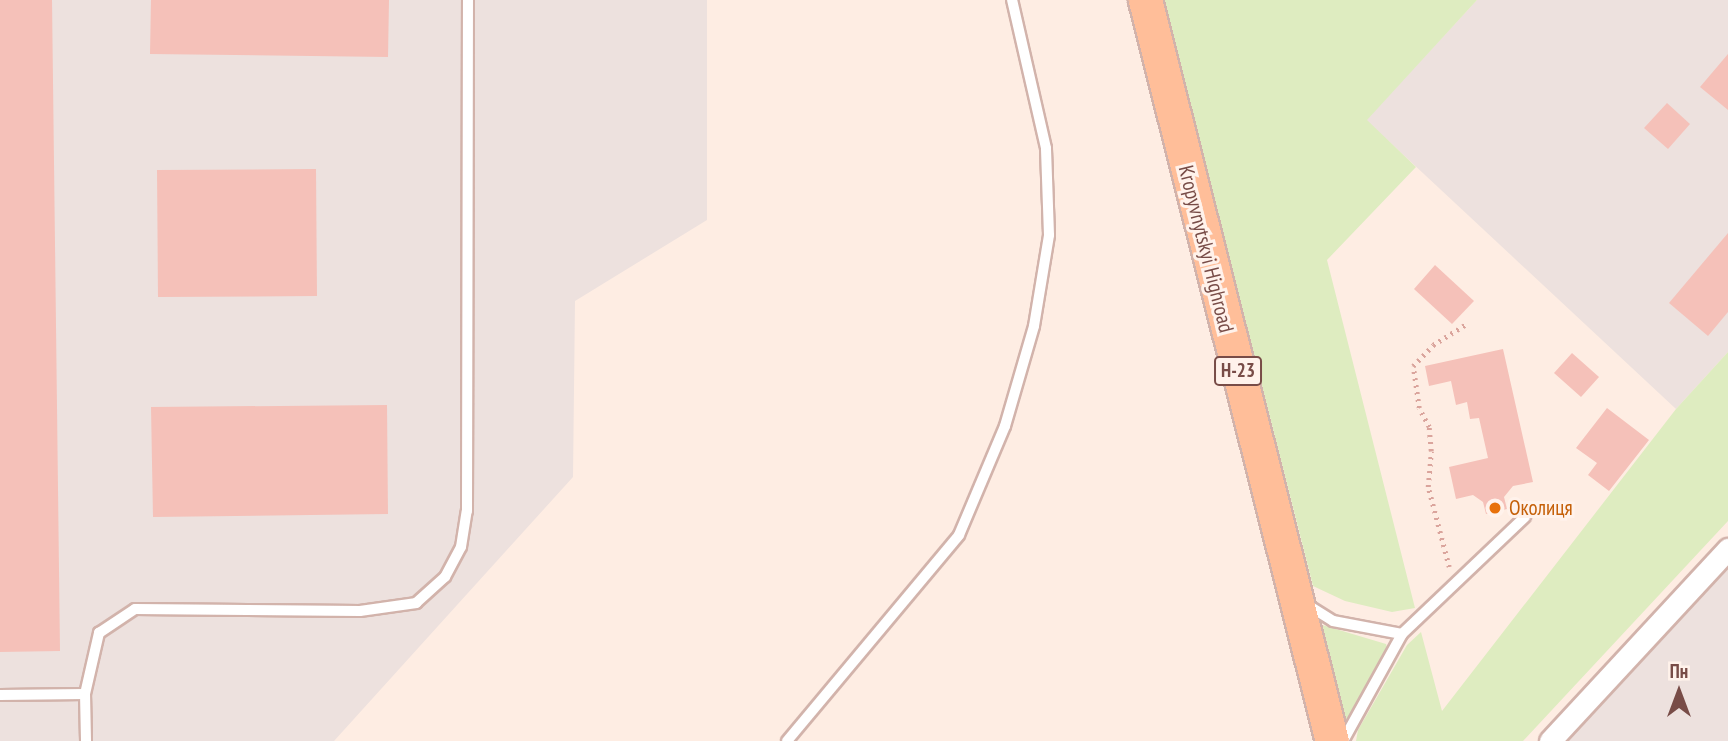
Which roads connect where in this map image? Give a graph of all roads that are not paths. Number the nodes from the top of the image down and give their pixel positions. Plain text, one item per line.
1 (468, 0) edge
2 (1012, 0) edge
3 (1145, 0) edge
4 (1525, 517) dead end
5 (1728, 549) edge
6 (1297, 599) junction
7 (1402, 634) junction
8 (85, 694) junction
9 (0, 695) edge
10 (86, 741) edge
11 (787, 741) edge
12 (1332, 741) edge
13 (1343, 741) edge
14 (1550, 741) edge

1 - 8 lane
2 - 11 lane
3 - 6 main road, Kropyvnytskyi Highroad / Н-23
4 - 7 lane
5 - 14 street
6 - 7 lane
6 - 12 main road, Kropyvnytskyi Highroad / Н-23
7 - 13 lane
8 - 9 lane
8 - 10 lane

